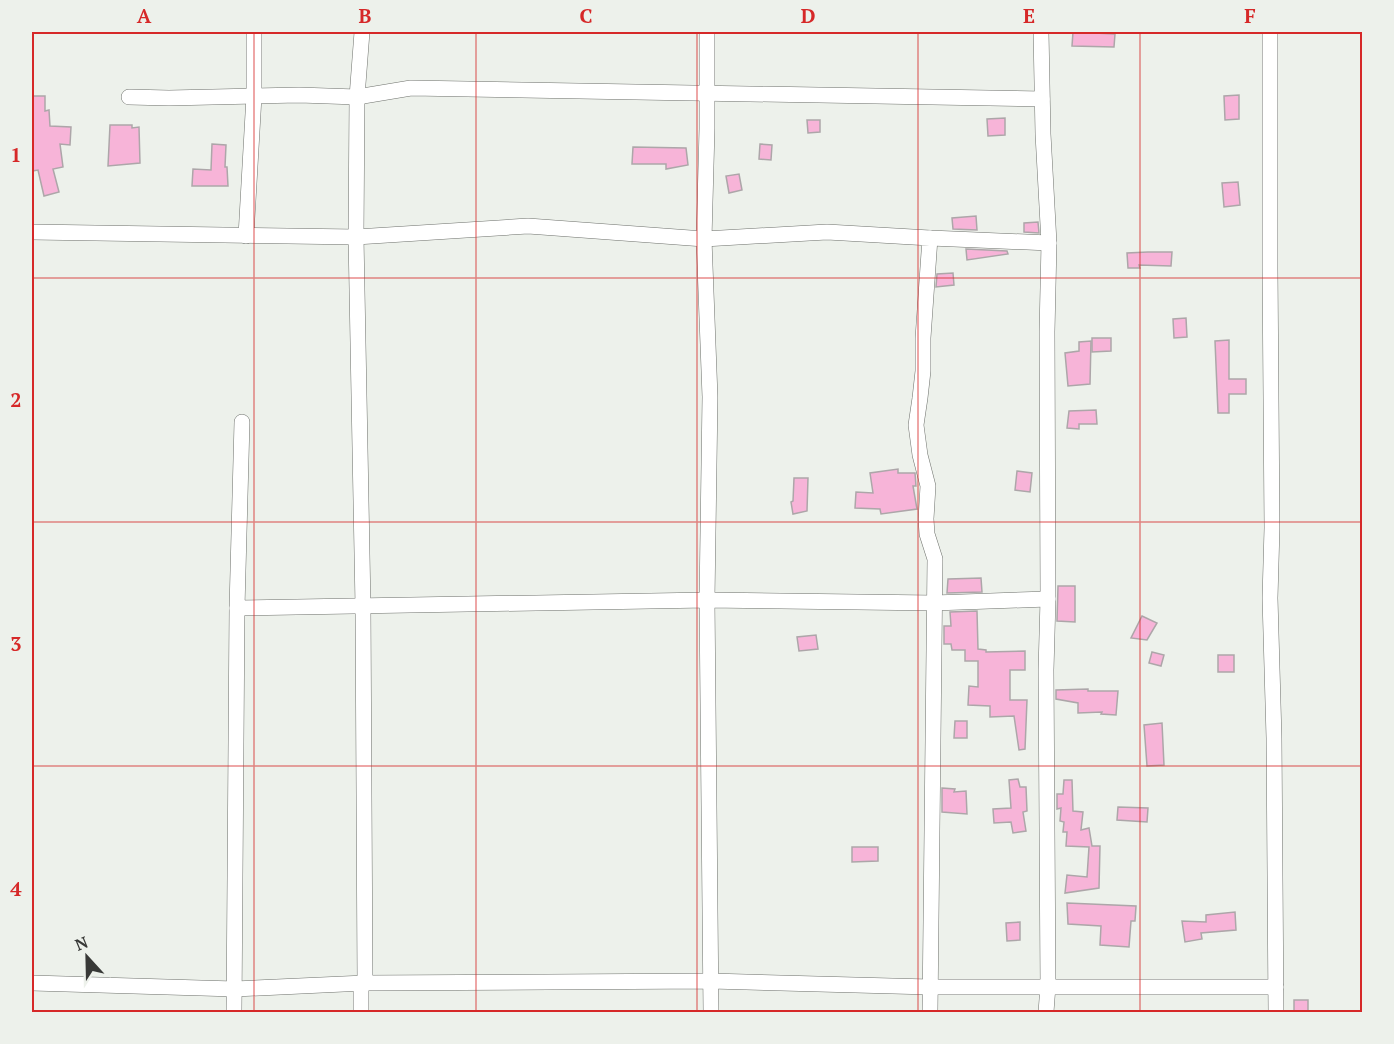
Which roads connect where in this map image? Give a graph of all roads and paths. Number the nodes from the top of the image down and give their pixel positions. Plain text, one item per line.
1 (254, 32) edge
2 (362, 32) edge
3 (707, 32) edge
4 (1041, 32) edge
5 (1270, 32) edge
6 (706, 94) junction
7 (254, 96) junction
8 (129, 97) dead end
9 (357, 97) junction
10 (1042, 99) junction
11 (32, 232) edge
12 (246, 236) junction
13 (356, 237) junction
14 (930, 238) junction
15 (704, 239) junction
16 (1049, 243) junction
17 (242, 422) dead end
18 (1048, 599) junction
19 (707, 600) junction
20 (934, 603) junction
21 (363, 606) junction
22 (237, 608) junction
23 (711, 981) junction
24 (32, 983) edge
25 (363, 984) junction
26 (1048, 986) junction
27 (930, 987) junction
28 (1276, 987) junction
29 (235, 989) junction
30 (234, 1012) edge
31 (361, 1012) edge
32 (711, 1012) edge
33 (930, 1012) edge
34 (1046, 1012) edge
35 (1276, 1012) edge

1 - 7 street
2 - 9 street
3 - 6 street
4 - 10 street
5 - 28 street
6 - 9 street
6 - 10 street
6 - 15 street
7 - 8 street
7 - 9 street
7 - 12 street
9 - 13 street
10 - 16 street
11 - 12 street
12 - 13 street
13 - 15 street
13 - 21 street
14 - 15 street
14 - 16 street
14 - 20 street
15 - 19 street
16 - 18 street
17 - 22 street
18 - 20 street
18 - 26 street
19 - 20 street
19 - 21 street
19 - 23 street
20 - 27 street
21 - 22 street
21 - 25 street
22 - 29 street
23 - 25 street
23 - 27 street
23 - 32 street
24 - 29 street
25 - 29 street
25 - 31 street
26 - 27 street
26 - 28 street
26 - 34 street
27 - 33 street
28 - 35 street
29 - 30 street

